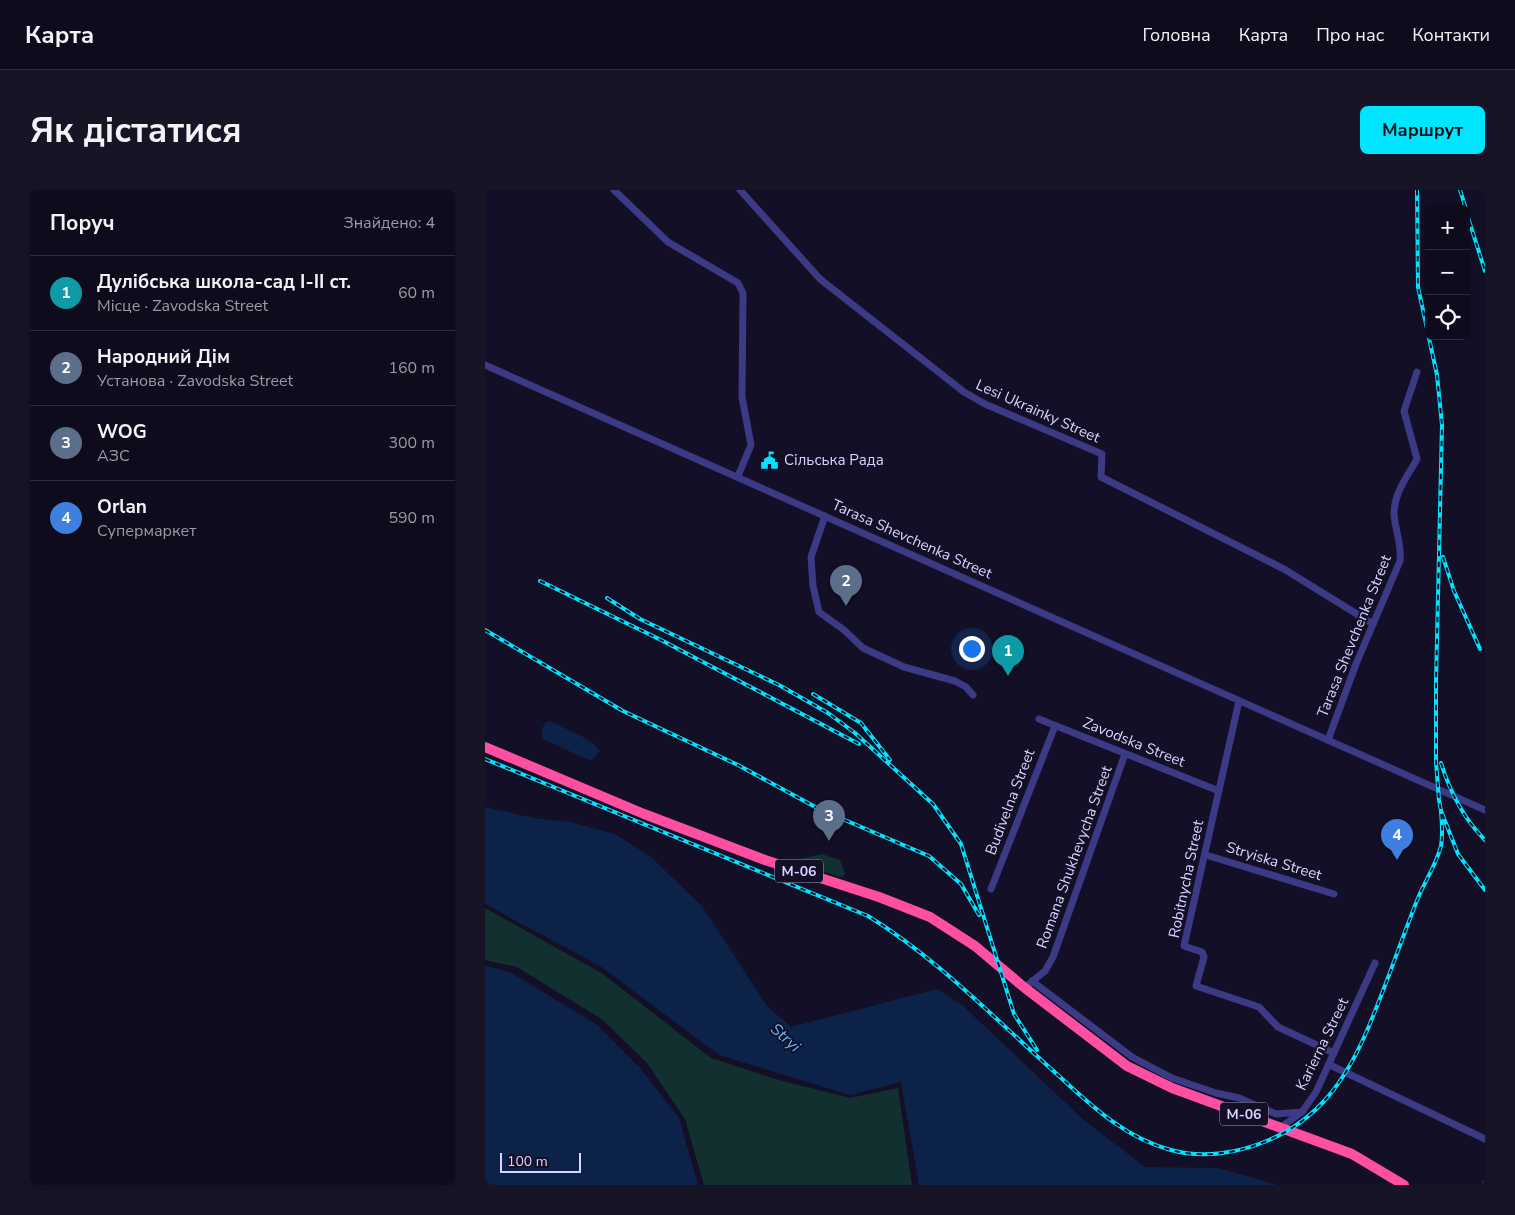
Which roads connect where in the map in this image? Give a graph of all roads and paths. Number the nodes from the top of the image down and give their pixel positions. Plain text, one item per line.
1 (614, 190) edge
2 (740, 190) edge
3 (485, 365) edge
4 (1417, 372) dead end
5 (739, 476) junction
6 (825, 516) junction
7 (1373, 624) junction
8 (973, 695) dead end
9 (1239, 701) junction
10 (1039, 719) dead end
11 (1055, 726) junction
12 (1328, 740) junction
13 (485, 747) edge
14 (1125, 754) junction
15 (1219, 791) junction
16 (1485, 810) edge
17 (1206, 855) junction
18 (991, 889) dead end
19 (1334, 894) dead end
20 (1375, 963) dead end
21 (1028, 985) junction
22 (1334, 1053) junction
23 (1330, 1065) junction
24 (1302, 1112) junction
25 (1281, 1127) junction
26 (1485, 1139) edge
27 (1404, 1185) edge

1 - 5 street
2 - 7 street, Lesi Ukrainky Street
3 - 5 street, Tarasa Shevchenka Street
4 - 7 street, Tarasa Shevchenka Street
5 - 6 street, Tarasa Shevchenka Street
6 - 8 street
6 - 9 street, Tarasa Shevchenka Street
7 - 12 street, Tarasa Shevchenka Street
9 - 12 street, Tarasa Shevchenka Street
9 - 15 street, Robitnycha Street
10 - 11 street, Zavodska Street
11 - 14 street, Zavodska Street
11 - 18 street, Budivelna Street
12 - 16 street, Tarasa Shevchenka Street
13 - 21 highway, М-06
14 - 15 street, Zavodska Street
14 - 21 street, Romana Shukhevycha Street
15 - 17 street, Robitnycha Street
17 - 19 street, Stryiska Street
17 - 22 street, Robitnycha Street
20 - 22 street, Karierna Street
21 - 24 street
21 - 25 highway, М-06
22 - 23 street, Karierna Street
23 - 24 street, Karierna Street
23 - 26 street
24 - 25 street, Karierna Street
25 - 27 highway, М-06

